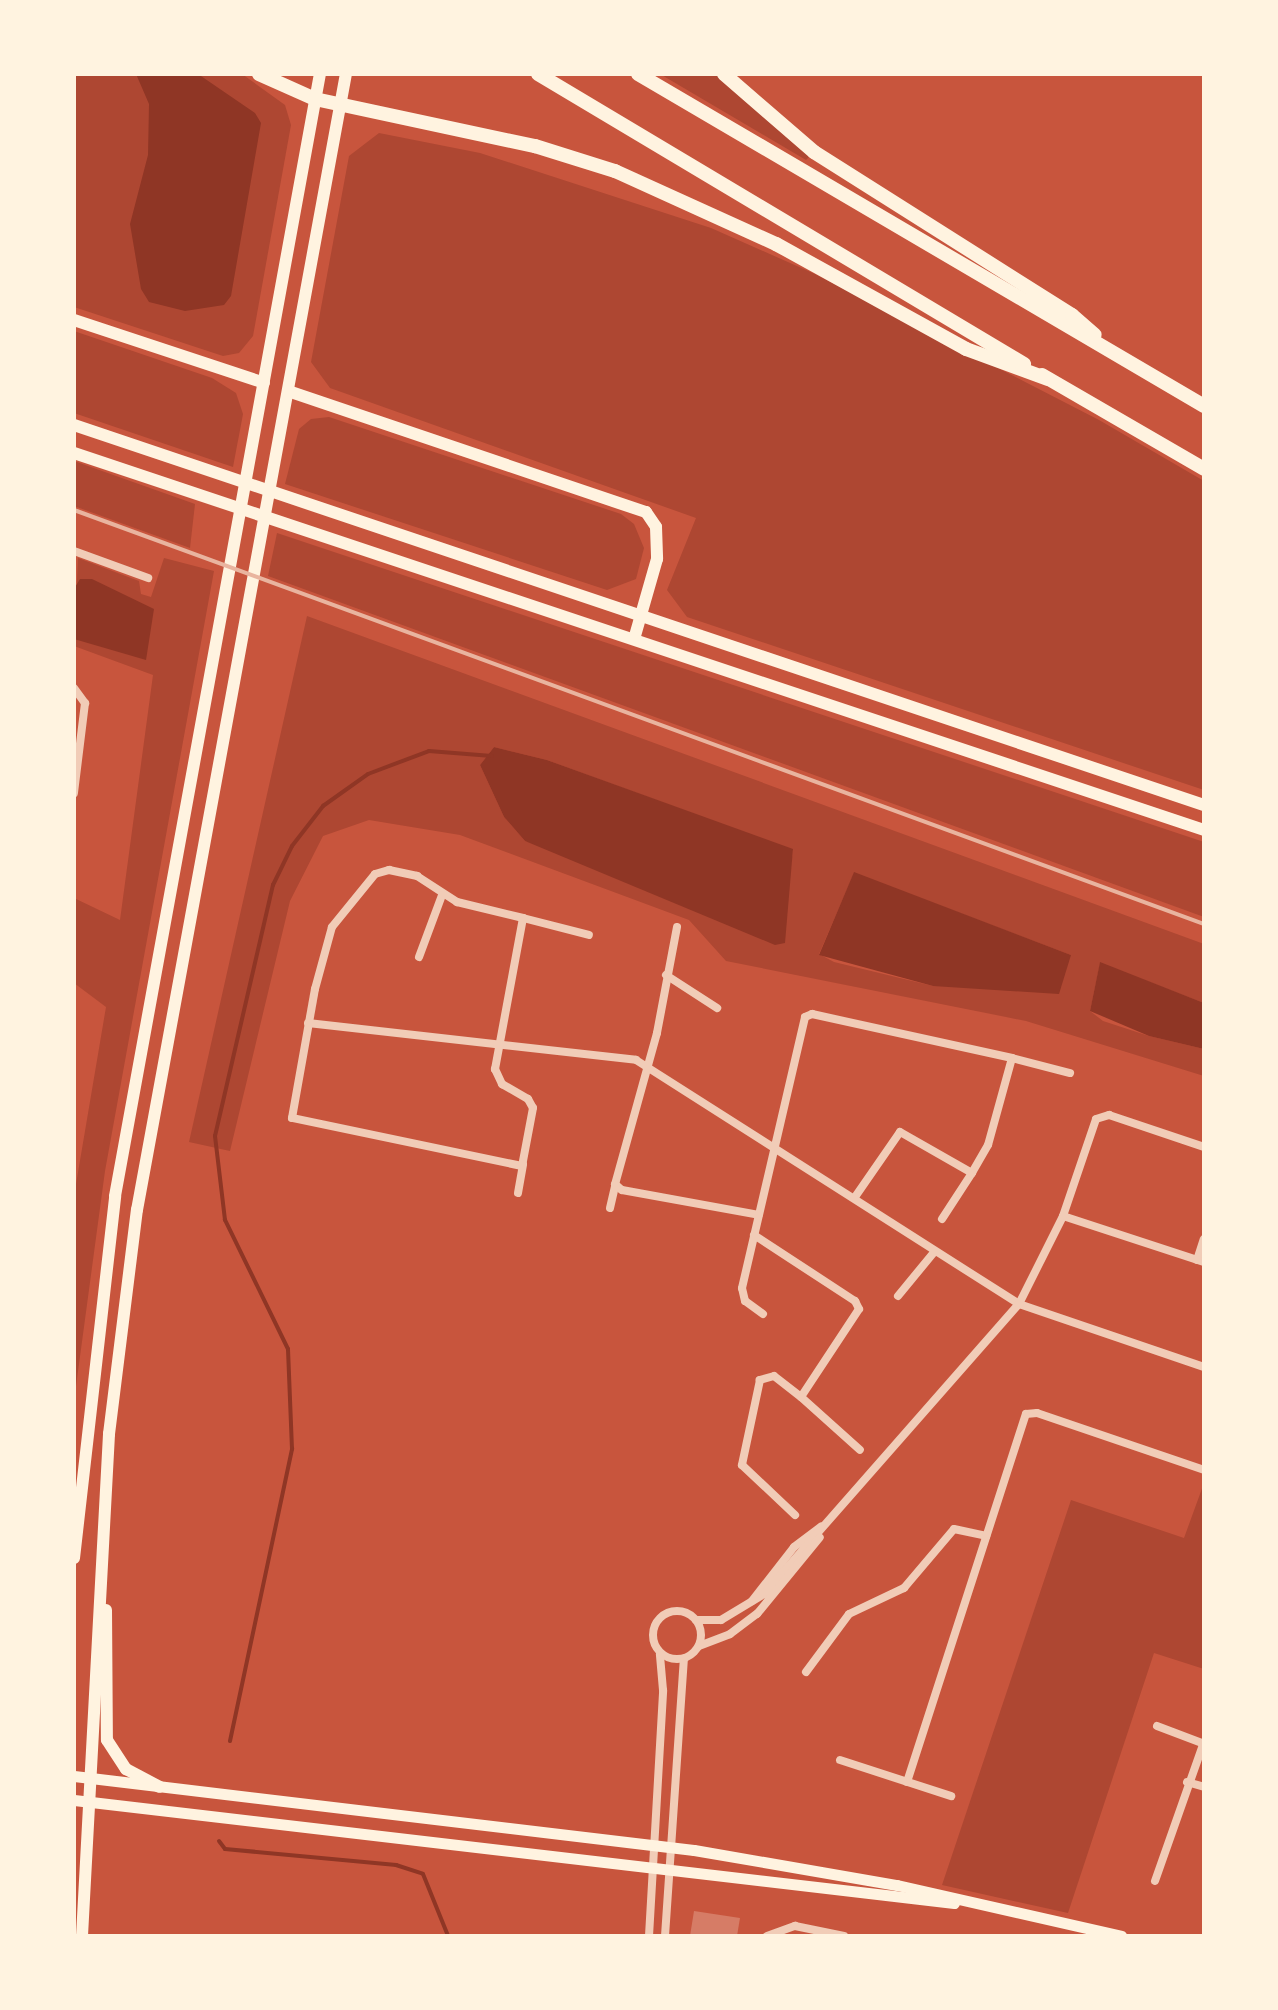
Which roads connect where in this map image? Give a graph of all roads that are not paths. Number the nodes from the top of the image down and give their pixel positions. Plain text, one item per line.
1 (259, 74) edge
2 (320, 74) edge
3 (346, 74) edge
4 (538, 74) edge
5 (638, 74) edge
6 (724, 74) edge
7 (315, 99) junction
8 (340, 104) junction
9 (74, 320) edge
10 (1112, 352) junction
11 (1048, 379) junction
12 (264, 383) junction
13 (288, 391) junction
14 (1204, 406) edge
15 (74, 425) edge
16 (74, 453) edge
17 (1204, 469) edge
18 (74, 551) edge
19 (148, 578) dead end
20 (641, 616) junction
21 (634, 639) junction
22 (74, 688) edge
23 (74, 793) edge
24 (1204, 805) edge
25 (1204, 830) edge
26 (442, 895) junction
27 (523, 918) junction
28 (677, 927) dead end
29 (589, 935) dead end
30 (419, 957) dead end
31 (666, 975) junction
32 (717, 1008) dead end
33 (308, 1023) junction
34 (498, 1043) junction
35 (1012, 1058) junction
36 (645, 1064) junction
37 (1070, 1073) dead end
38 (776, 1147) junction
39 (1204, 1147) edge
40 (523, 1163) junction
41 (972, 1173) junction
42 (615, 1186) junction
43 (518, 1193) dead end
44 (855, 1197) junction
45 (610, 1208) dead end
46 (759, 1215) junction
47 (1063, 1216) junction
48 (942, 1219) dead end
49 (754, 1235) junction
50 (1204, 1239) edge
51 (935, 1251) junction
52 (1200, 1261) edge
53 (898, 1296) dead end
54 (1019, 1304) junction
55 (763, 1314) dead end
56 (1204, 1367) edge
57 (801, 1397) junction
58 (860, 1450) dead end
59 (1204, 1470) edge
60 (795, 1515) dead end
61 (829, 1523) junction
62 (986, 1536) junction
63 (103, 1547) junction
64 (74, 1555) edge
65 (784, 1572) junction
66 (696, 1620) junction
67 (699, 1646) junction
68 (660, 1654) junction
69 (684, 1659) junction
70 (806, 1672) dead end
71 (1157, 1726) dead end
72 (1203, 1742) edge
73 (840, 1760) dead end
74 (74, 1776) edge
75 (88, 1777) junction
76 (907, 1782) junction
77 (1187, 1782) junction
78 (160, 1787) junction
79 (1204, 1787) edge
80 (951, 1796) dead end
81 (80, 1801) edge
82 (652, 1846) junction
83 (673, 1848) junction
84 (651, 1866) junction
85 (672, 1868) junction
86 (1155, 1881) dead end
87 (975, 1904) junction
88 (82, 1936) edge
89 (649, 1936) edge
90 (665, 1936) edge
91 (767, 1936) edge
92 (844, 1936) edge
93 (1121, 1936) edge

1 - 7 highway
2 - 7 main road
3 - 8 main road
4 - 11 highway
5 - 10 highway
6 - 10 highway
7 - 8 highway
7 - 12 main road
8 - 11 highway
8 - 13 main road
9 - 12 main road
10 - 14 highway
11 - 17 highway
12 - 64 main road
13 - 20 main road
13 - 63 main road
15 - 20 main road
16 - 21 main road
18 - 19 street
20 - 21 main road
20 - 24 main road
21 - 25 main road
22 - 23 street
26 - 27 street
26 - 30 street
26 - 33 street
27 - 29 street
27 - 34 street
28 - 31 street
31 - 32 street
31 - 36 street
33 - 34 street
33 - 40 street
34 - 36 street
34 - 40 street
35 - 37 street
35 - 38 street
35 - 41 street
36 - 38 street
36 - 42 street
38 - 44 street
38 - 46 street
39 - 47 street
40 - 43 street
41 - 44 street
41 - 48 street
42 - 45 street
42 - 46 street
44 - 51 street
46 - 49 street
47 - 52 street
47 - 54 street
49 - 55 street
49 - 57 street
50 - 52 street
51 - 53 street
51 - 54 street
54 - 56 street
54 - 61 street
57 - 58 street
57 - 60 street
59 - 62 street
61 - 65 street
61 - 65 street
62 - 70 street
62 - 76 street
63 - 75 main road
63 - 78 main road
65 - 66 street
65 - 67 street
66 - 67 street
66 - 68 street
67 - 69 street
68 - 69 street
68 - 82 street
69 - 83 street
71 - 72 street
72 - 77 street
73 - 76 street
74 - 75 main road
75 - 78 main road
75 - 81 main road
76 - 80 street
77 - 79 street
77 - 86 street
78 - 82 main road
81 - 84 main road
81 - 88 main road
82 - 83 main road
82 - 84 street
83 - 85 street
83 - 87 main road
84 - 85 main road
84 - 89 street
85 - 87 main road
85 - 90 street
87 - 93 main road
91 - 92 street

